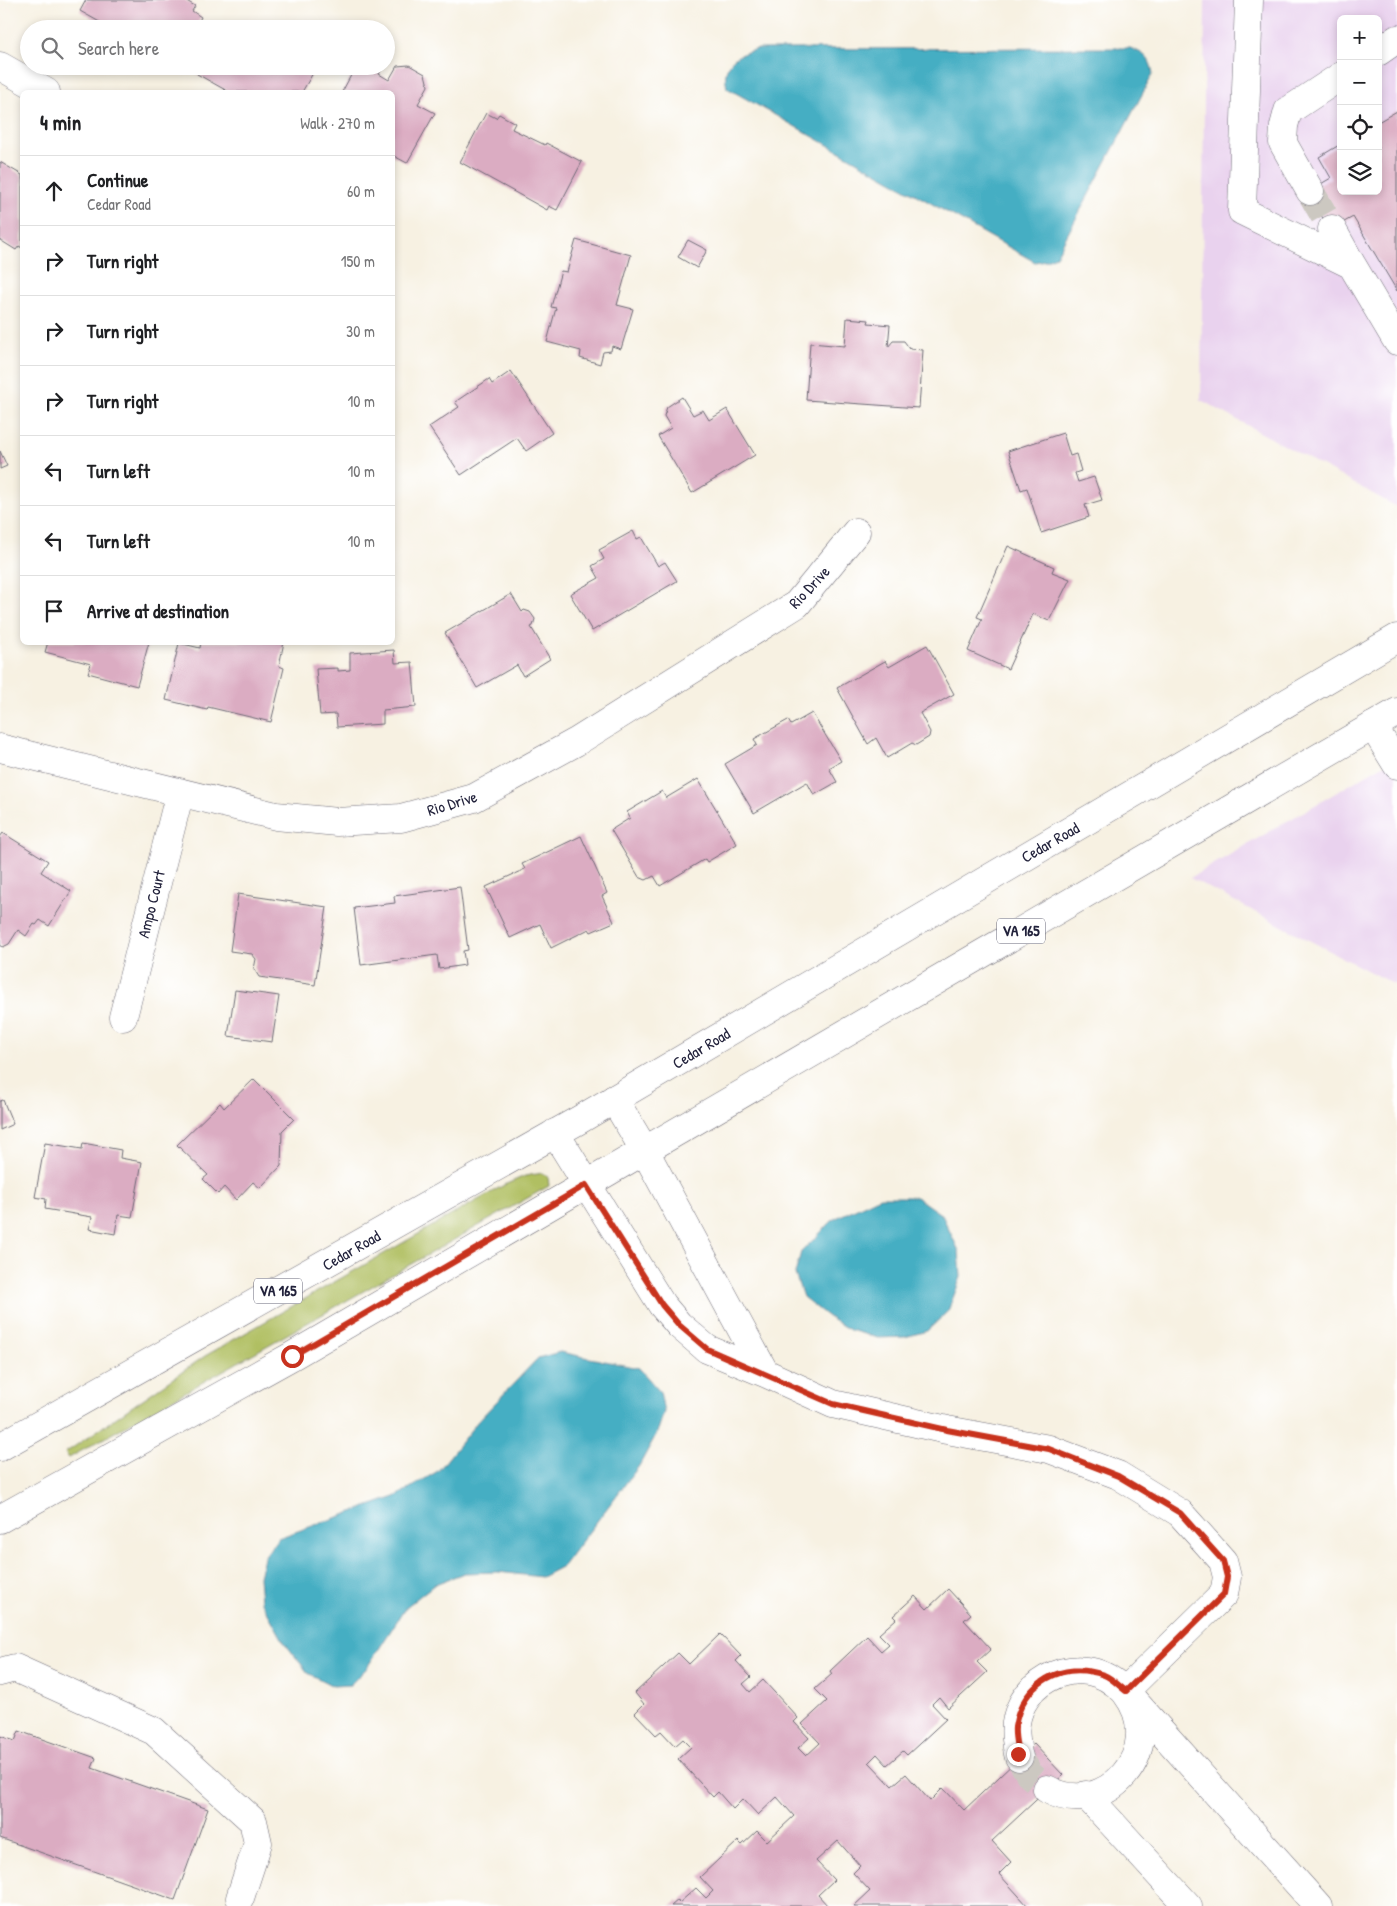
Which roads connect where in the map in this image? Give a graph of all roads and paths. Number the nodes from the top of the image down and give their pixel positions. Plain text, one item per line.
1 (1249, 0) edge
2 (1397, 39) edge
3 (1382, 49) edge
4 (0, 66) edge
5 (1337, 79) edge
6 (42, 90) edge
7 (1310, 190) tunnel mouth
8 (1332, 228) tunnel mouth
9 (1352, 265) junction
10 (1397, 341) edge
11 (856, 532) dead end
12 (1397, 638) edge
13 (1397, 712) edge
14 (1373, 726) junction
15 (0, 748) edge
16 (1397, 765) edge
17 (180, 792) junction
18 (123, 1016) dead end
19 (614, 1100) junction
20 (555, 1133) junction
21 (645, 1151) junction
22 (586, 1185) junction
23 (765, 1374) junction
24 (0, 1447) edge
25 (0, 1520) edge
26 (0, 1672) edge
27 (1126, 1691) junction
28 (1019, 1758) tunnel mouth
29 (1047, 1789) tunnel mouth
30 (1086, 1796) junction
31 (240, 1898) dead end
32 (1188, 1906) edge
33 (1318, 1906) edge

1 - 9 main road
2 - 3 main road
4 - 6 main road
5 - 7 main road
8 - 9 main road
9 - 10 main road
11 - 17 main road, Rio Drive
12 - 19 main road, Cedar Road / VA 165
13 - 14 main road, VA 165
14 - 16 main road
14 - 21 main road, VA 165
15 - 17 main road, Rio Drive
17 - 18 main road, Ampo Court
19 - 20 main road, Cedar Road / VA 165
19 - 21 main road
20 - 22 main road
20 - 24 main road, Cedar Road / VA 165
21 - 22 main road, VA 165
21 - 23 main road
22 - 23 main road
22 - 25 main road, VA 165
23 - 27 main road
26 - 31 main road
27 - 28 main road
27 - 30 main road
27 - 33 main road
29 - 30 main road
30 - 32 main road

